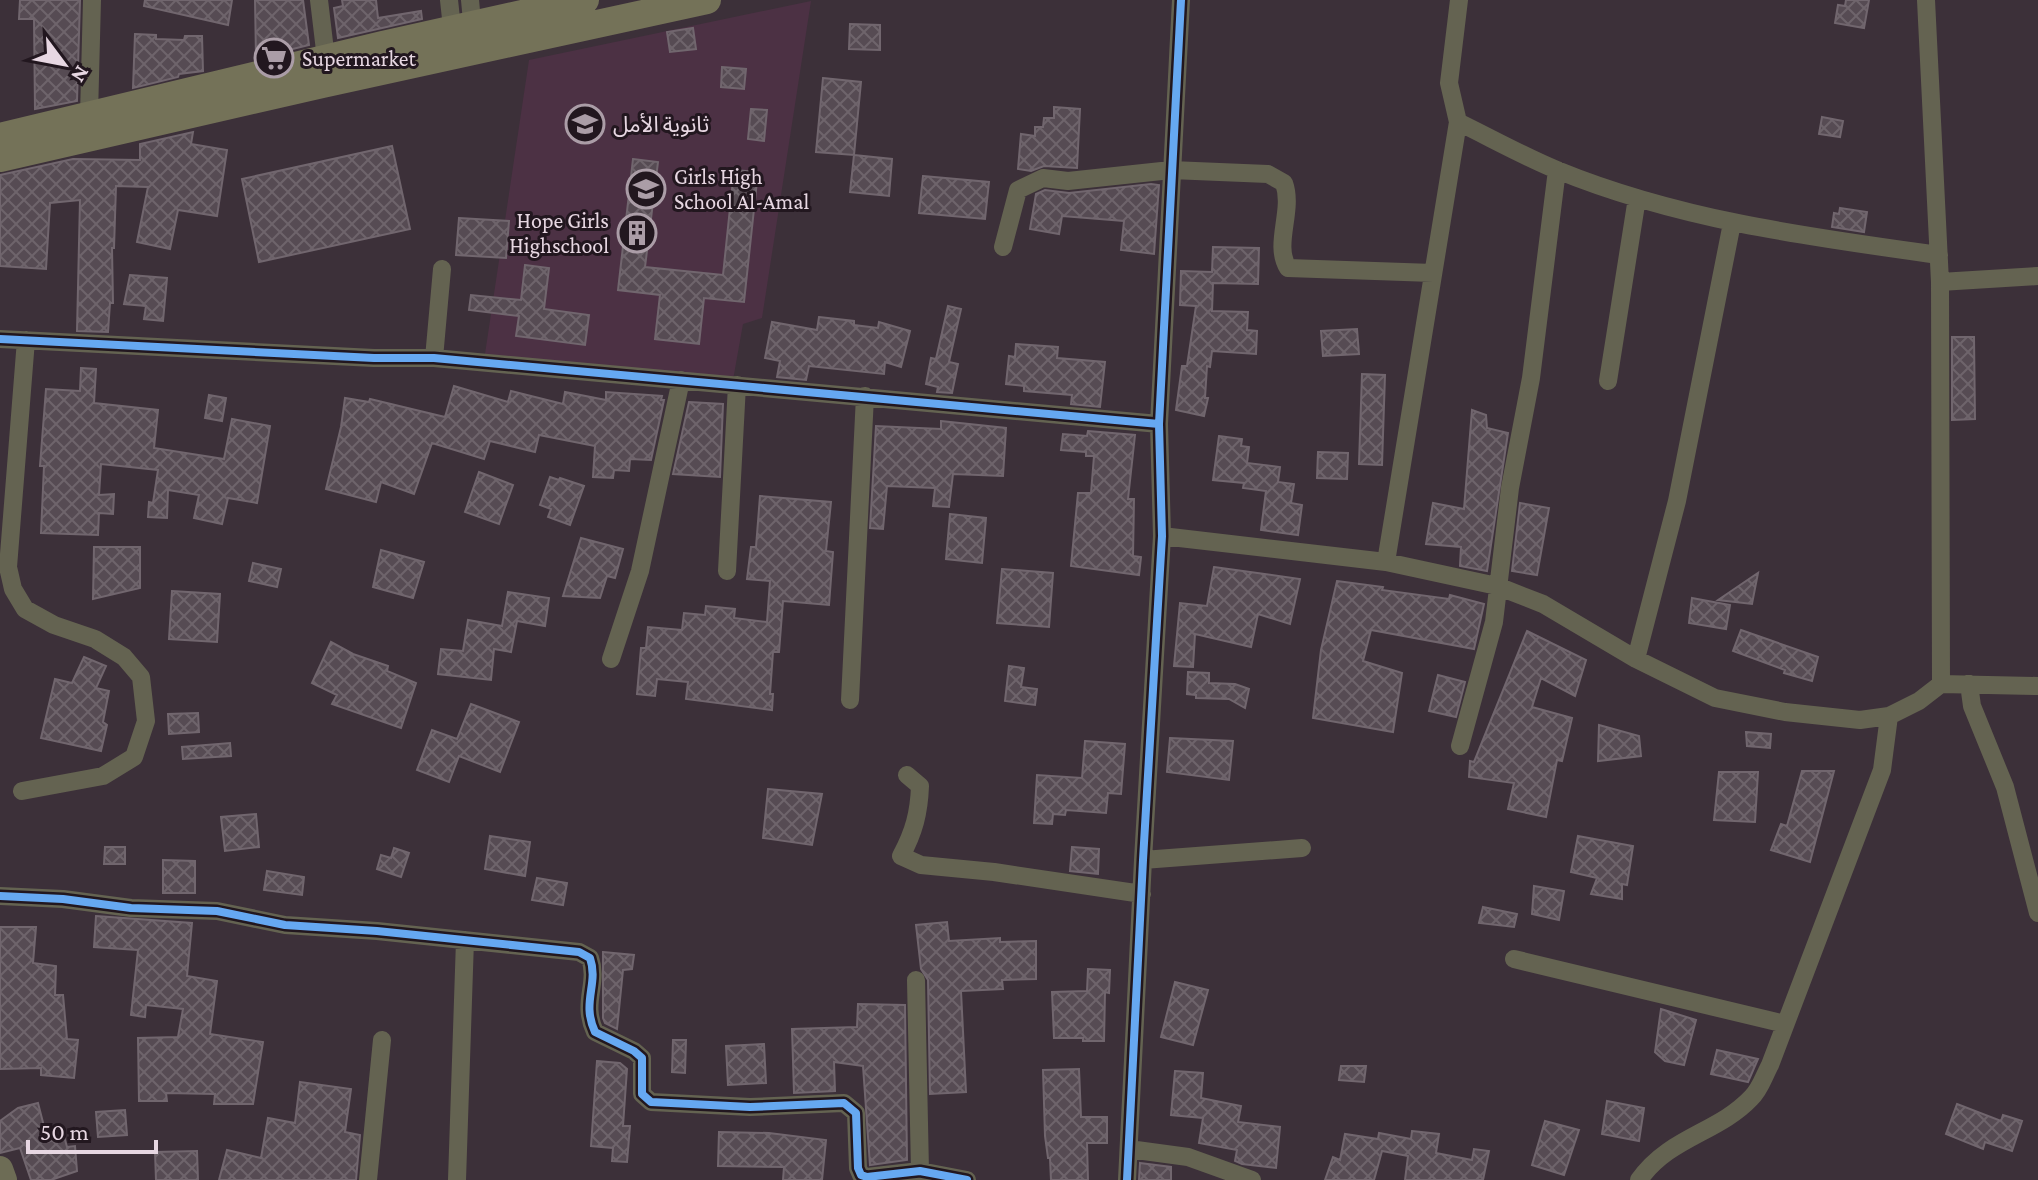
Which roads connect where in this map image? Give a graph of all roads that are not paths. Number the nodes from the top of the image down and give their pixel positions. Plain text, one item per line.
1 (92, 0) edge
2 (319, 0) edge
3 (449, 0) edge
4 (707, 0) edge
5 (1181, 0) edge
6 (1459, 0) edge
7 (1926, 0) edge
8 (577, 1) edge
9 (465, 33) edge
10 (326, 59) junction
11 (89, 115) junction
12 (1458, 122) junction
13 (0, 137) edge
14 (0, 158) edge
15 (1171, 170) junction
16 (1557, 170) junction
17 (1637, 198) junction
18 (1732, 223) junction
19 (1003, 247) dead end
20 (1939, 255) junction
21 (442, 269) dead end
22 (1433, 273) junction
23 (2038, 276) edge
24 (1940, 282) junction
25 (0, 339) edge
26 (26, 340) junction
27 (434, 358) junction
28 (681, 380) junction
29 (1608, 381) dead end
30 (737, 385) junction
31 (865, 396) junction
32 (1159, 424) junction
33 (1162, 536) junction
34 (1386, 562) junction
35 (727, 571) dead end
36 (1497, 586) junction
37 (611, 659) dead end
38 (1636, 659) junction
39 (1941, 684) junction
40 (1969, 684) junction
41 (2038, 686) edge
42 (850, 700) dead end
43 (1889, 716) junction
44 (1460, 746) dead end
45 (907, 775) dead end
46 (22, 791) dead end
47 (1302, 848) dead end
48 (1143, 860) junction
49 (1142, 894) junction
50 (0, 896) edge
51 (2038, 913) edge
52 (465, 940) junction
53 (1514, 959) dead end
54 (916, 980) dead end
55 (1785, 1024) junction
56 (382, 1040) dead end
57 (1129, 1149) junction
58 (0, 1169) edge
59 (920, 1171) junction
60 (4, 1180) edge
61 (368, 1180) edge
62 (457, 1180) edge
63 (967, 1180) edge
64 (1127, 1180) edge
65 (1252, 1180) edge
66 (1639, 1180) edge

1 - 11 street
2 - 10 street
3 - 9 street
4 - 9 main road
5 - 15 street
6 - 12 street
7 - 20 street
8 - 9 main road
9 - 10 main road
9 - 14 main road
10 - 11 main road
11 - 13 main road
12 - 16 street
12 - 22 street
15 - 19 street
15 - 22 street
15 - 32 street
16 - 17 street
16 - 36 street
17 - 18 street
17 - 29 street
18 - 20 street
18 - 38 street
20 - 24 street
21 - 27 street
22 - 34 street
23 - 24 street
24 - 39 street
25 - 26 street
26 - 27 street
26 - 46 street
27 - 28 street
28 - 30 street
28 - 37 street
30 - 31 street
30 - 35 street
31 - 32 street
31 - 42 street
32 - 33 street
33 - 34 street
33 - 48 street
34 - 36 street
36 - 38 street
36 - 44 street
38 - 43 street
39 - 40 street
39 - 43 street
40 - 41 street
40 - 51 street
43 - 55 street
45 - 49 street
47 - 48 street
48 - 49 street
49 - 57 street
50 - 52 street
52 - 59 street
52 - 62 street
53 - 55 street
54 - 59 street
55 - 66 street
56 - 61 street
57 - 64 street
57 - 65 street
58 - 60 main road
59 - 63 street

